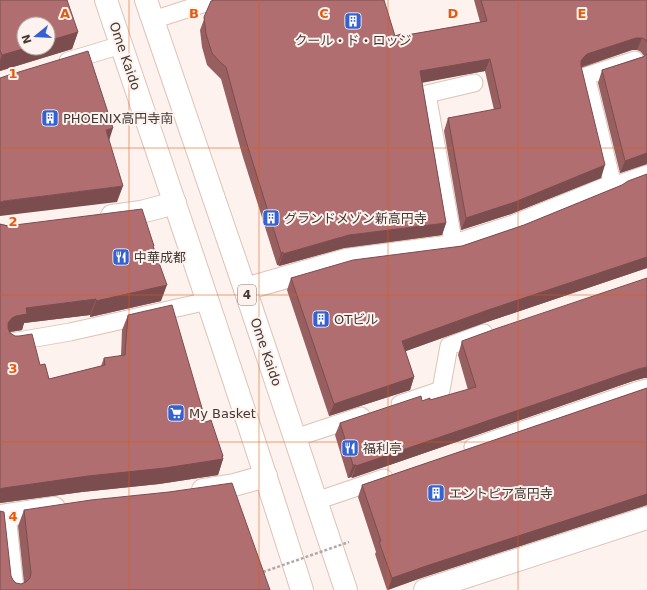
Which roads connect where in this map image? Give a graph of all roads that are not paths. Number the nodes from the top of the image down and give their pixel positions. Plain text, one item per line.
1 (106, 0) edge
2 (146, 0) edge
3 (215, 0) edge
4 (153, 20) junction
5 (121, 45) junction
6 (635, 60) edge
7 (51, 66) edge
8 (474, 83) dead end
9 (647, 174) edge
10 (613, 186) junction
11 (175, 203) junction
12 (94, 218) edge
13 (454, 246) junction
14 (245, 289) junction
15 (208, 301) junction
16 (502, 327) edge
17 (12, 342) edge
18 (647, 388) edge
19 (295, 438) junction
20 (458, 452) edge
21 (399, 473) edge
22 (266, 476) junction
23 (183, 493) edge
24 (316, 501) junction
25 (76, 505) edge
26 (3, 515) edge
27 (647, 518) edge
28 (15, 590) edge
29 (302, 590) edge
30 (346, 590) edge
31 (425, 590) edge

1 - 5 main road, Ome Kaido
2 - 4 main road, Ome Kaido / 4
3 - 4 lane
4 - 14 main road, Ome Kaido / 4
5 - 7 lane
5 - 11 main road, Ome Kaido
6 - 10 lane
8 - 13 lane
9 - 10 lane
10 - 13 main road
11 - 12 main road
11 - 15 main road, Ome Kaido
13 - 14 main road
14 - 19 main road, Ome Kaido / 4
15 - 17 lane
15 - 22 main road, Ome Kaido
16 - 19 lane
18 - 20 lane
19 - 24 main road, Ome Kaido / 4
21 - 24 lane
22 - 23 main road
22 - 29 main road, Ome Kaido
24 - 30 main road, Ome Kaido / 4
25 - 26 main road
26 - 28 lane
27 - 31 main road

